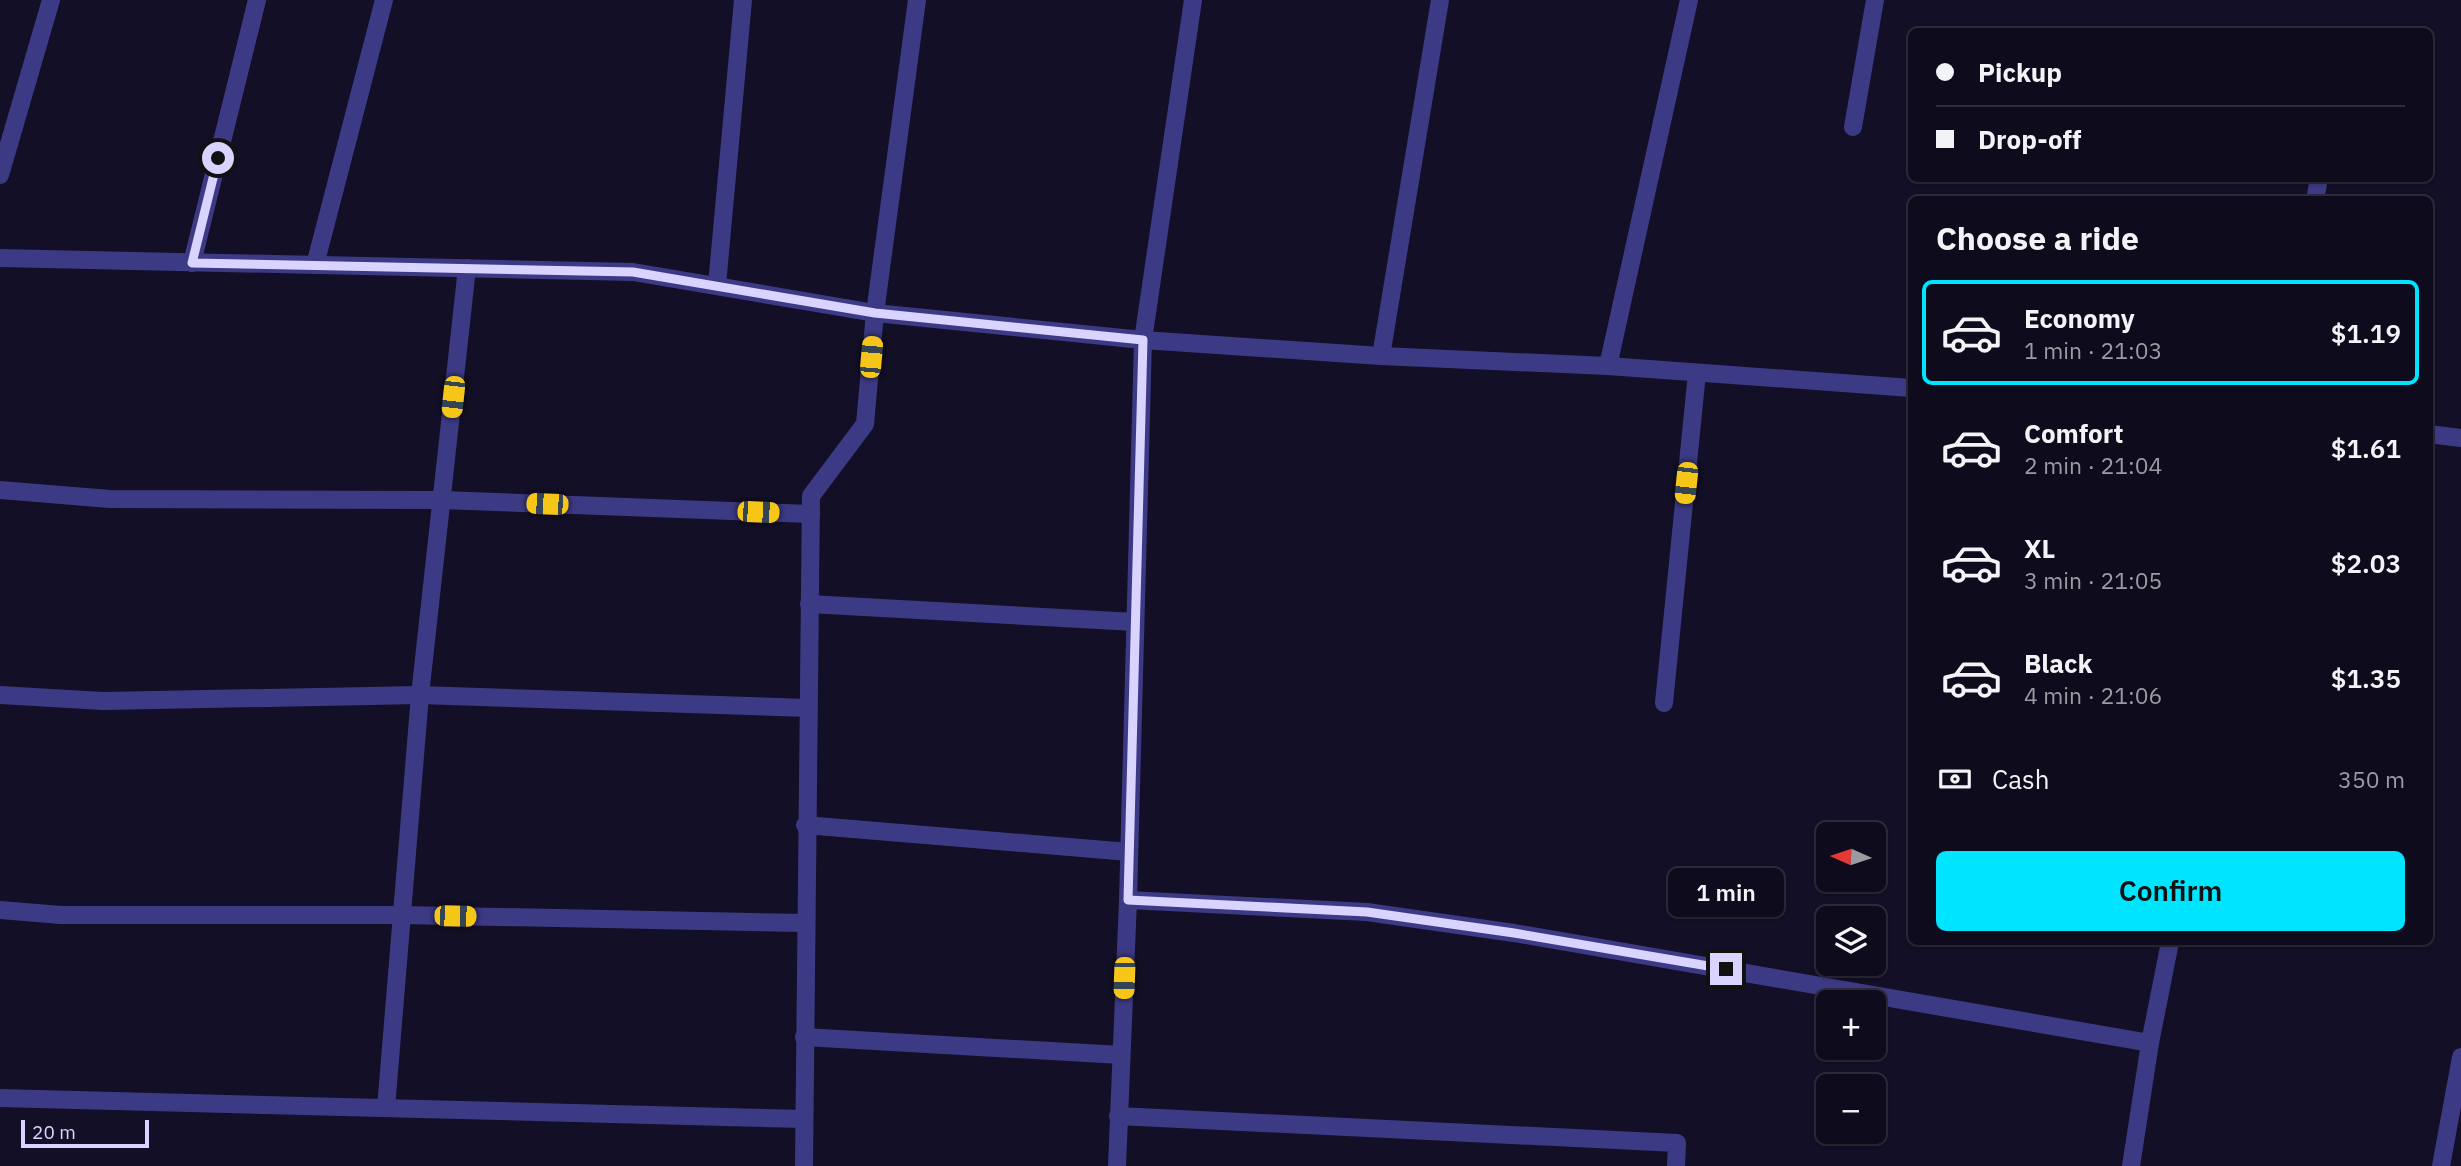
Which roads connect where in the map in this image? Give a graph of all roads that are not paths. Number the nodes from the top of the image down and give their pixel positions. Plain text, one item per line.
1 (51, 0) edge
2 (257, 0) edge
3 (384, 0) edge
4 (743, 0) edge
5 (917, 0) edge
6 (1194, 0) edge
7 (1440, 0) edge
8 (1689, 0) edge
9 (1875, 0) edge
10 (1853, 127) dead end
11 (0, 176) edge
12 (0, 258) edge
13 (192, 263) junction
14 (315, 265) junction
15 (467, 268) junction
16 (717, 285) junction
17 (875, 313) junction
18 (1143, 340) junction
19 (1381, 356) junction
20 (1608, 366) junction
21 (1697, 373) junction
22 (1908, 387) edge
23 (2433, 434) edge
24 (2461, 438) edge
25 (0, 490) edge
26 (442, 500) junction
27 (811, 514) junction
28 (809, 604) junction
29 (1135, 622) junction
30 (0, 695) edge
31 (420, 695) junction
32 (1664, 703) dead end
33 (808, 708) junction
34 (805, 825) junction
35 (1129, 852) junction
36 (1128, 900) junction
37 (0, 911) edge
38 (402, 915) junction
39 (805, 923) junction
40 (2169, 945) edge
41 (804, 1037) junction
42 (2150, 1043) junction
43 (1121, 1055) junction
44 (2461, 1057) edge
45 (0, 1098) edge
46 (386, 1108) junction
47 (1118, 1116) junction
48 (804, 1119) junction
49 (804, 1166) edge
50 (1117, 1166) edge
51 (1676, 1166) edge
52 (2131, 1166) edge
53 (2441, 1166) edge

1 - 11 street
2 - 13 street
3 - 14 street
4 - 16 street
5 - 17 street
6 - 18 street
7 - 19 street
8 - 20 street
9 - 10 street
12 - 13 street
13 - 14 street
14 - 15 street
15 - 16 street
15 - 26 street
16 - 17 street
17 - 18 street
17 - 27 street
18 - 19 street
18 - 29 street
19 - 20 street
20 - 21 street
21 - 22 street
21 - 32 street
23 - 24 street
25 - 26 street
26 - 27 street
26 - 31 street
27 - 28 street
28 - 29 street
28 - 33 street
29 - 35 street
30 - 31 street
31 - 33 street
31 - 38 street
33 - 34 street
34 - 35 street
34 - 39 street
35 - 36 street
36 - 42 street
36 - 43 street
37 - 38 street
38 - 39 street
38 - 46 street
39 - 41 street
40 - 42 street
41 - 43 street
41 - 48 street
42 - 52 street
43 - 47 street
44 - 53 street
45 - 46 street
46 - 48 street
47 - 50 street
47 - 51 street
48 - 49 street

